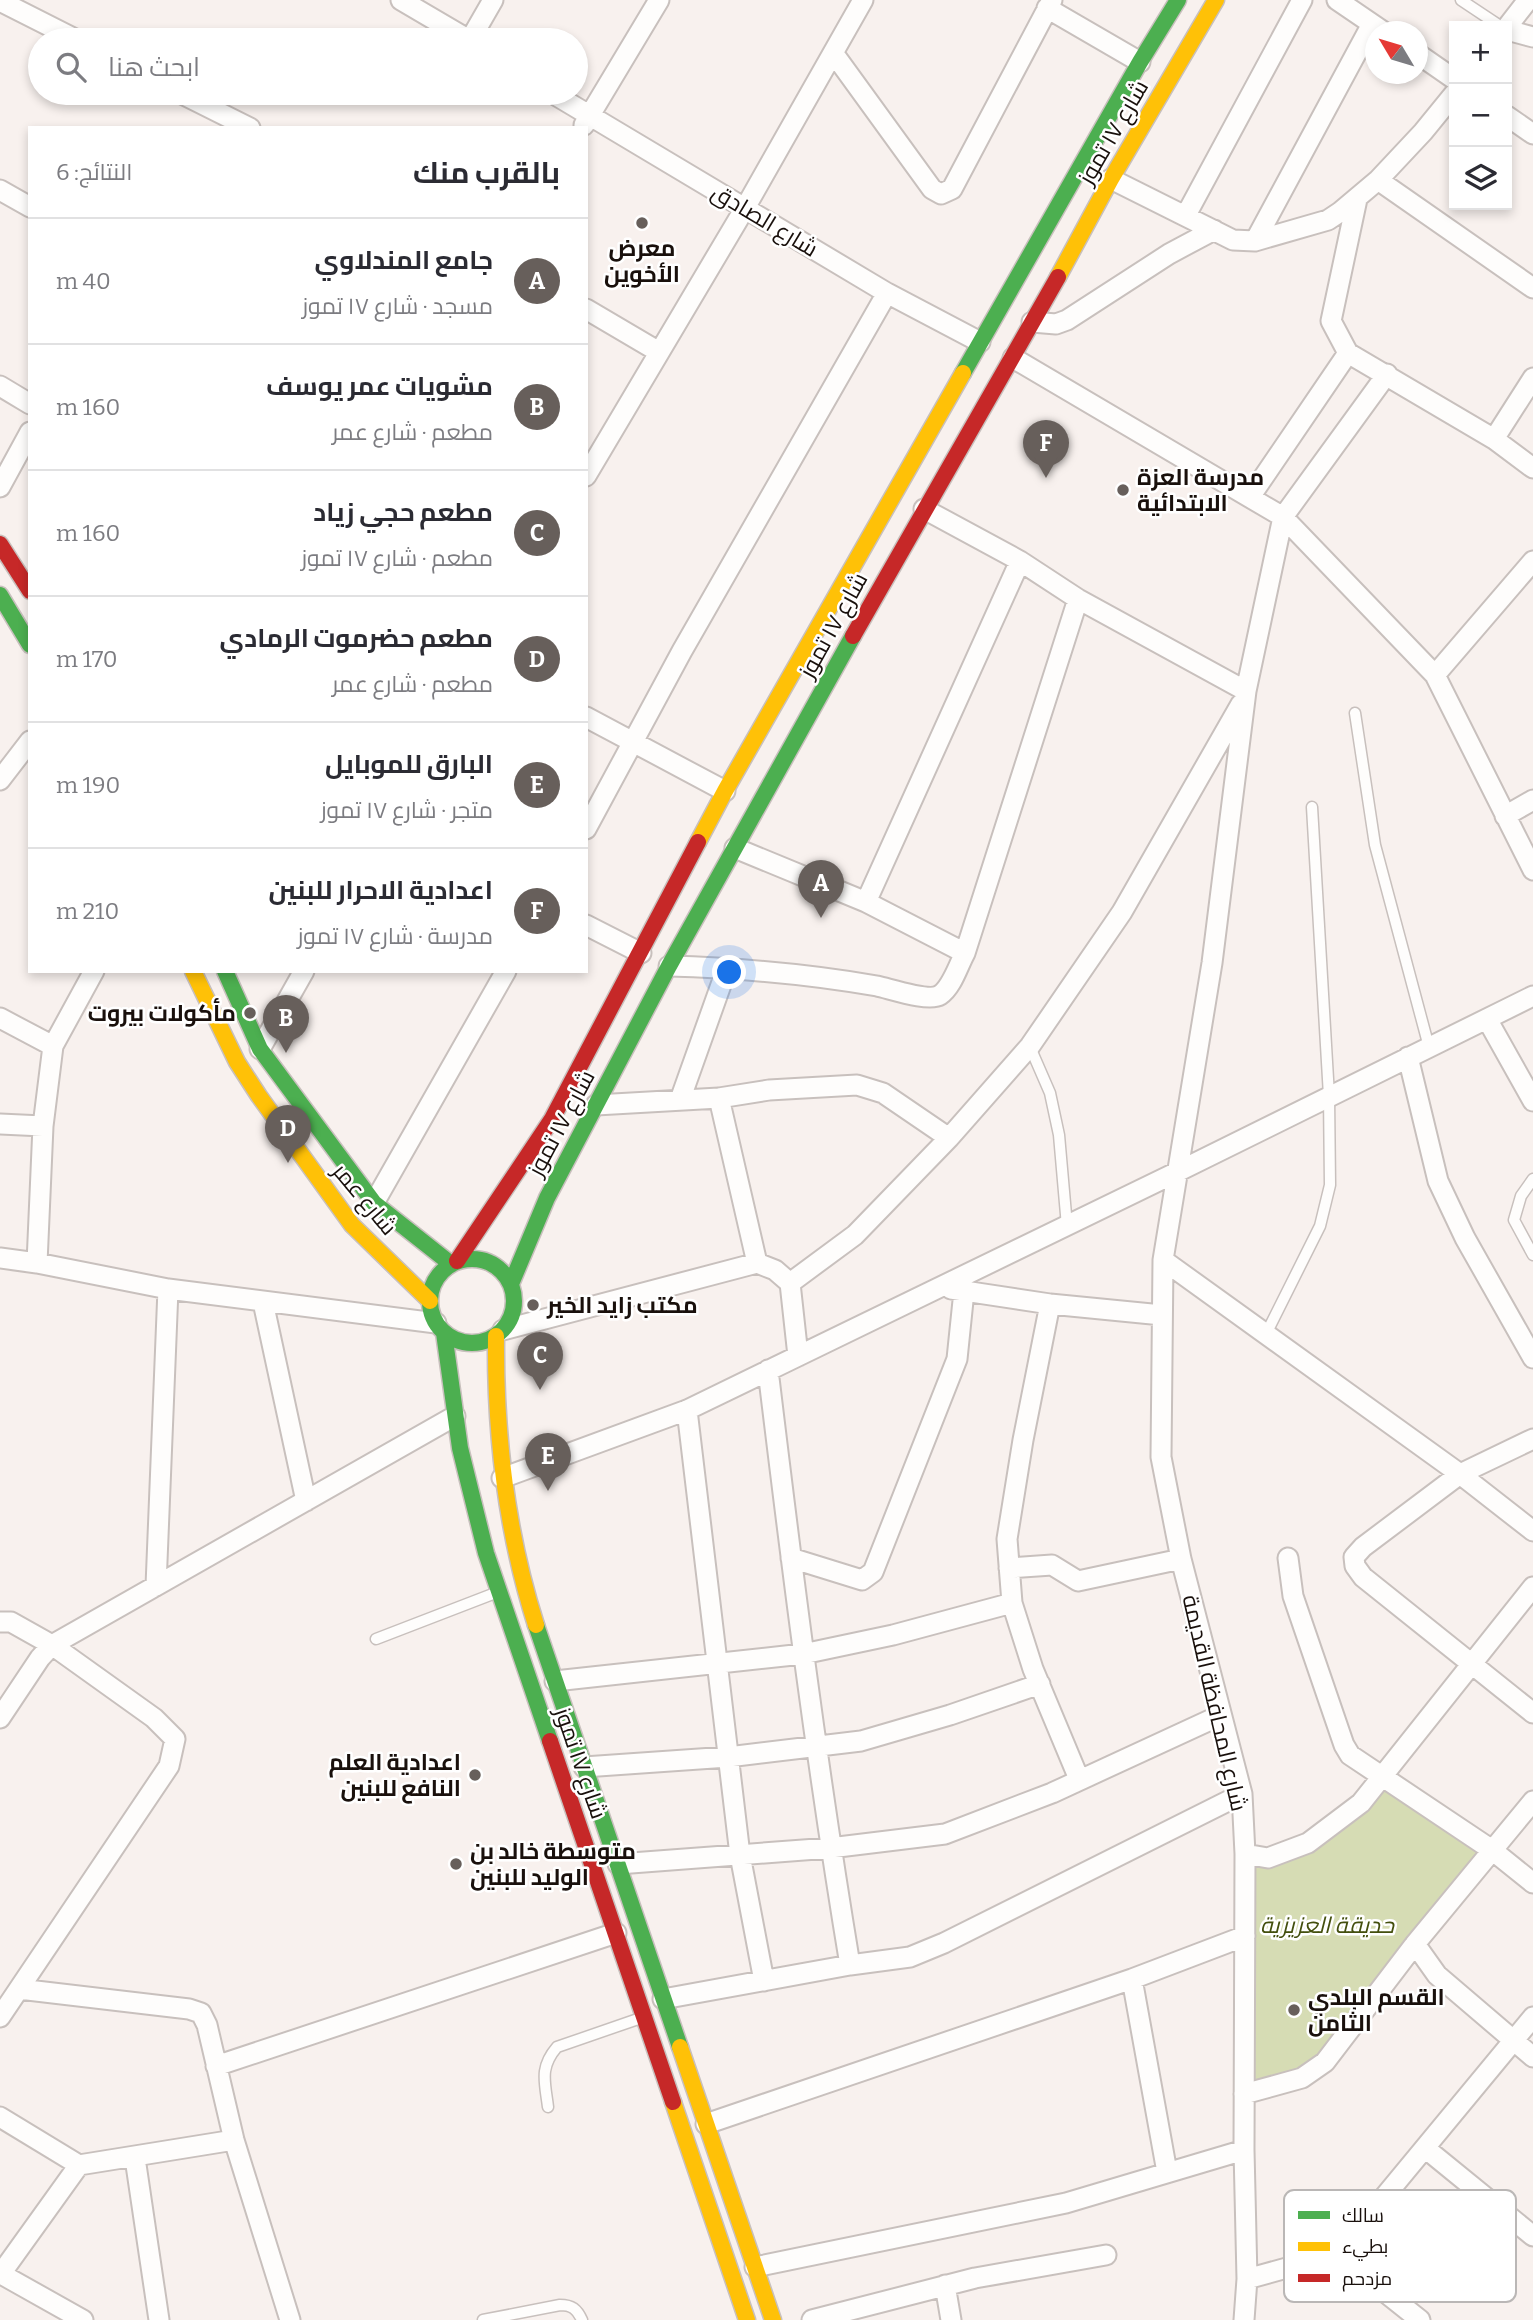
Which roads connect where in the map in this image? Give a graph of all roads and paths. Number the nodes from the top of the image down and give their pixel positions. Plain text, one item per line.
1 (401, 0) edge
2 (494, 0) edge
3 (659, 0) edge
4 (863, 0) edge
5 (1178, 0) edge
6 (1216, 0) edge
7 (1302, 0) edge
8 (1337, 0) edge
9 (1461, 0) edge
10 (1528, 0) edge
11 (0, 1) edge
12 (1049, 4) edge
13 (1368, 21) edge
14 (1492, 21) edge
15 (1512, 22) edge
16 (53, 28) edge
17 (449, 28) edge
18 (477, 28) edge
19 (1512, 31) edge
20 (1533, 37) edge
21 (1365, 51) edge
22 (834, 54) junction
23 (1428, 61) edge
24 (1140, 62) junction
25 (1449, 76) edge
26 (1449, 100) edge
27 (204, 105) edge
28 (566, 105) edge
29 (1512, 119) edge
30 (586, 122) edge
31 (246, 126) edge
32 (1533, 134) edge
33 (1111, 179) junction
34 (1378, 180) junction
35 (0, 190) edge
36 (1357, 199) junction
37 (28, 206) edge
38 (745, 208) junction
39 (1186, 215) junction
40 (1214, 230) junction
41 (1255, 241) junction
42 (1533, 288) edge
43 (887, 293) junction
44 (588, 310) edge
45 (1032, 322) junction
46 (980, 342) junction
47 (659, 352) junction
48 (1348, 353) junction
49 (1013, 358) junction
50 (1387, 374) junction
51 (1533, 378) edge
52 (0, 386) edge
53 (28, 403) edge
54 (28, 436) edge
55 (1494, 439) junction
56 (1533, 468) edge
57 (588, 473) edge
58 (0, 487) edge
59 (1250, 497) junction
60 (925, 509) junction
61 (1283, 517) junction
62 (0, 544) edge
63 (1020, 561) junction
64 (1533, 561) edge
65 (28, 588) edge
66 (0, 595) edge
67 (1078, 599) junction
68 (28, 642) edge
69 (1435, 675) junction
70 (1245, 694) junction
71 (1356, 713) dead end
72 (588, 718) edge
73 (28, 743) edge
74 (633, 743) junction
75 (3, 769) edge
76 (725, 791) junction
77 (1533, 800) edge
78 (1312, 807) dead end
79 (1505, 816) junction
80 (588, 825) edge
81 (735, 848) junction
82 (1533, 870) edge
83 (866, 902) junction
84 (588, 926) edge
85 (640, 953) junction
86 (965, 953) junction
87 (669, 966) junction
88 (727, 968) junction
89 (93, 973) edge
90 (194, 973) edge
91 (226, 973) edge
92 (303, 973) edge
93 (505, 973) edge
94 (1533, 996) edge
95 (0, 1018) edge
96 (1488, 1019) junction
97 (53, 1046) junction
98 (1030, 1046) junction
99 (1429, 1046) junction
100 (260, 1049) junction
101 (1408, 1057) junction
102 (1528, 1081) edge
103 (1329, 1096) junction
104 (719, 1098) junction
105 (680, 1100) junction
106 (1533, 1101) edge
107 (596, 1105) junction
108 (0, 1124) edge
109 (43, 1126) junction
110 (949, 1138) junction
111 (1175, 1173) junction
112 (1533, 1179) edge
113 (374, 1203) junction
114 (1067, 1226) junction
115 (1533, 1255) edge
116 (0, 1258) edge
117 (1163, 1260) junction
118 (454, 1262) junction
119 (37, 1263) junction
120 (757, 1263) junction
121 (790, 1283) junction
122 (511, 1284) junction
123 (939, 1287) junction
124 (167, 1289) junction
125 (964, 1291) junction
126 (430, 1301) junction
127 (263, 1302) junction
128 (1050, 1304) junction
129 (1162, 1315) junction
130 (440, 1328) junction
131 (500, 1333) junction
132 (1265, 1336) junction
133 (798, 1356) junction
134 (1533, 1358) edge
135 (768, 1370) junction
136 (687, 1410) junction
137 (455, 1416) junction
138 (1533, 1439) edge
139 (1460, 1474) junction
140 (502, 1478) junction
141 (306, 1501) junction
142 (1533, 1531) edge
143 (791, 1558) junction
144 (1288, 1558) dead end
145 (1181, 1559) junction
146 (1009, 1568) junction
147 (156, 1586) junction
148 (1533, 1587) edge
149 (498, 1592) junction
150 (1012, 1603) junction
151 (0, 1622) edge
152 (376, 1639) dead end
153 (52, 1645) junction
154 (803, 1654) junction
155 (717, 1664) junction
156 (1472, 1665) junction
157 (555, 1681) junction
158 (1040, 1684) junction
159 (1533, 1713) edge
160 (1221, 1715) junction
161 (0, 1718) edge
162 (816, 1747) junction
163 (728, 1757) junction
164 (584, 1767) junction
165 (1383, 1778) junction
166 (1079, 1779) junction
167 (1242, 1794) junction
168 (1533, 1801) edge
169 (830, 1848) junction
170 (1492, 1850) junction
171 (1245, 1854) junction
172 (740, 1855) junction
173 (618, 1864) junction
174 (1533, 1883) edge
175 (616, 1933) junction
176 (1245, 1936) junction
177 (1415, 1944) junction
178 (850, 1965) junction
179 (1132, 1979) junction
180 (764, 1981) junction
181 (19, 1989) junction
182 (663, 1999) junction
183 (0, 2017) edge
184 (644, 2017) junction
185 (1533, 2017) edge
186 (1514, 2041) junction
187 (1533, 2056) edge
188 (216, 2066) junction
189 (1244, 2094) junction
190 (548, 2107) dead end
191 (0, 2117) edge
192 (706, 2124) junction
193 (233, 2140) junction
194 (1425, 2148) junction
195 (1244, 2150) junction
196 (135, 2158) junction
197 (79, 2165) junction
198 (1167, 2172) junction
199 (1390, 2190) edge
200 (1477, 2190) edge
201 (1516, 2222) edge
202 (1533, 2236) edge
203 (1106, 2255) dead end
204 (755, 2267) junction
205 (1284, 2268) edge
206 (0, 2274) edge
207 (1247, 2278) junction
208 (945, 2285) junction
209 (1397, 2302) edge
210 (83, 2320) edge
211 (159, 2320) edge
212 (290, 2320) edge
213 (483, 2320) edge
214 (582, 2320) edge
215 (747, 2320) edge
216 (773, 2320) edge
217 (812, 2320) edge
218 (951, 2320) edge
219 (1244, 2320) edge
220 (1420, 2320) edge

1 - 17 street
2 - 18 street
3 - 30 street
4 - 22 street
5 - 24 main road, شارع ١٧ تموز
6 - 33 main road, شارع ١٧ تموز
7 - 39 street
8 - 13 street
9 - 14 lane
10 - 15 street
11 - 16 street
12 - 22 street
12 - 24 street
19 - 20 street
21 - 41 street
22 - 38 street
23 - 25 street
24 - 46 main road, شارع ١٧ تموز
26 - 34 street
27 - 31 street
28 - 30 street, شارع الصادق
29 - 32 street
30 - 38 street, شارع الصادق
33 - 39 street
33 - 45 main road, شارع ١٧ تموز
34 - 36 street
34 - 42 street
35 - 37 street
36 - 41 street
36 - 48 street
38 - 43 street, شارع الصادق
38 - 47 street
39 - 40 street
40 - 41 street
40 - 45 street
43 - 46 street, شارع الصادق
43 - 74 street
44 - 47 street
45 - 49 main road, شارع ١٧ تموز
46 - 76 main road, شارع ١٧ تموز
47 - 57 street
48 - 50 street
48 - 59 street
49 - 59 street
49 - 60 main road, شارع ١٧ تموز
50 - 55 street
50 - 61 street
51 - 55 street
52 - 53 street
54 - 58 street
55 - 56 street
59 - 61 street
60 - 63 street
60 - 81 main road, شارع ١٧ تموز
61 - 69 street
61 - 70 street
62 - 65 main road
63 - 67 street
63 - 83 street
64 - 69 street
66 - 68 main road
67 - 70 street
67 - 86 street
69 - 79 street
70 - 98 street
70 - 111 street, شارع المحافظة القديمة
71 - 99 lane
72 - 74 street
73 - 75 street
74 - 76 street
74 - 80 street
76 - 85 main road, شارع ١٧ تموز
77 - 79 street
78 - 103 lane
79 - 82 street
81 - 83 street
81 - 87 main road, شارع ١٧ تموز
83 - 86 street
84 - 85 street
85 - 118 main road, شارع ١٧ تموز
86 - 88 street
87 - 88 street
87 - 107 main road, شارع ١٧ تموز
88 - 105 street
89 - 97 street
90 - 126 main road, شارع عمر
91 - 100 main road, شارع عمر
92 - 100 street
93 - 113 street
94 - 96 street
95 - 97 street
96 - 99 street
96 - 102 street
97 - 109 street
98 - 110 street
98 - 114 lane
99 - 101 street
100 - 113 main road, شارع عمر
101 - 103 street
101 - 134 street
102 - 106 street
103 - 111 street
103 - 132 lane
104 - 105 street
104 - 110 street
104 - 120 street
105 - 107 street
107 - 122 main road, شارع ١٧ تموز
108 - 109 street
109 - 119 street
110 - 121 street
111 - 114 street
111 - 117 street, شارع المحافظة القديمة
112 - 115 lane
113 - 118 main road, شارع عمر
114 - 123 street
116 - 119 street
117 - 129 street, شارع المحافظة القديمة
117 - 132 street
118 - 122 main road
118 - 126 main road
119 - 124 street
120 - 121 street
120 - 131 street
121 - 133 street
122 - 131 main road
123 - 125 street
123 - 133 street
124 - 127 street
124 - 147 street
125 - 128 street
125 - 143 street
126 - 130 main road
127 - 130 street
127 - 141 street
128 - 129 street
128 - 146 street
129 - 145 street, شارع المحافظة القديمة
130 - 131 main road
130 - 137 main road, شارع ١٧ تموز
131 - 140 main road, شارع ١٧ تموز
132 - 139 street
133 - 135 street
135 - 136 street
135 - 143 street
136 - 140 street
136 - 155 street
137 - 141 street
137 - 149 main road, شارع ١٧ تموز
138 - 139 street
139 - 142 street
139 - 156 street
140 - 157 main road, شارع ١٧ تموز
141 - 147 street
143 - 154 street
144 - 165 street
145 - 146 street
145 - 160 street, شارع المحافظة القديمة
146 - 150 street
147 - 153 street
148 - 156 street
149 - 152 lane
149 - 175 main road, شارع ١٧ تموز
150 - 154 street
150 - 158 street
151 - 153 street
153 - 161 street
153 - 181 street
154 - 155 street
154 - 162 street
155 - 157 street
155 - 163 street
156 - 159 street
156 - 165 street
157 - 164 main road, شارع ١٧ تموز
158 - 162 street
158 - 166 street
160 - 166 street
160 - 167 street, شارع المحافظة القديمة
162 - 163 street
162 - 169 street
163 - 164 street
163 - 172 street
164 - 173 main road, شارع ١٧ تموز
165 - 170 street
165 - 171 street
166 - 169 street
167 - 171 street, شارع المحافظة القديمة
167 - 178 street
168 - 170 street
169 - 172 street
169 - 178 street
170 - 174 street
170 - 177 street
171 - 176 street, شارع المحافظة القديمة
172 - 173 street
172 - 180 street
173 - 182 main road, شارع ١٧ تموز
175 - 184 main road, شارع ١٧ تموز
175 - 188 street
176 - 179 street
176 - 189 street, شارع المحافظة القديمة
177 - 186 street
177 - 189 street
178 - 180 street
179 - 192 street
179 - 198 street
180 - 182 street
181 - 183 street
181 - 188 street
182 - 192 main road, شارع ١٧ تموز
184 - 190 lane
184 - 215 main road, شارع ١٧ تموز
185 - 186 street
186 - 187 street
186 - 194 street
188 - 193 street
189 - 195 street, شارع المحافظة القديمة
191 - 197 street
192 - 204 main road, شارع ١٧ تموز
193 - 196 street
193 - 212 street
194 - 199 street
194 - 200 street
195 - 198 street
195 - 207 street, شارع المحافظة القديمة
196 - 197 street
196 - 211 street
197 - 206 street
198 - 204 street
201 - 202 street
203 - 208 street
204 - 216 main road, شارع ١٧ تموز
205 - 207 street
206 - 210 street
207 - 219 street, شارع المحافظة القديمة
208 - 217 street
208 - 218 street
209 - 220 street
213 - 214 lane

